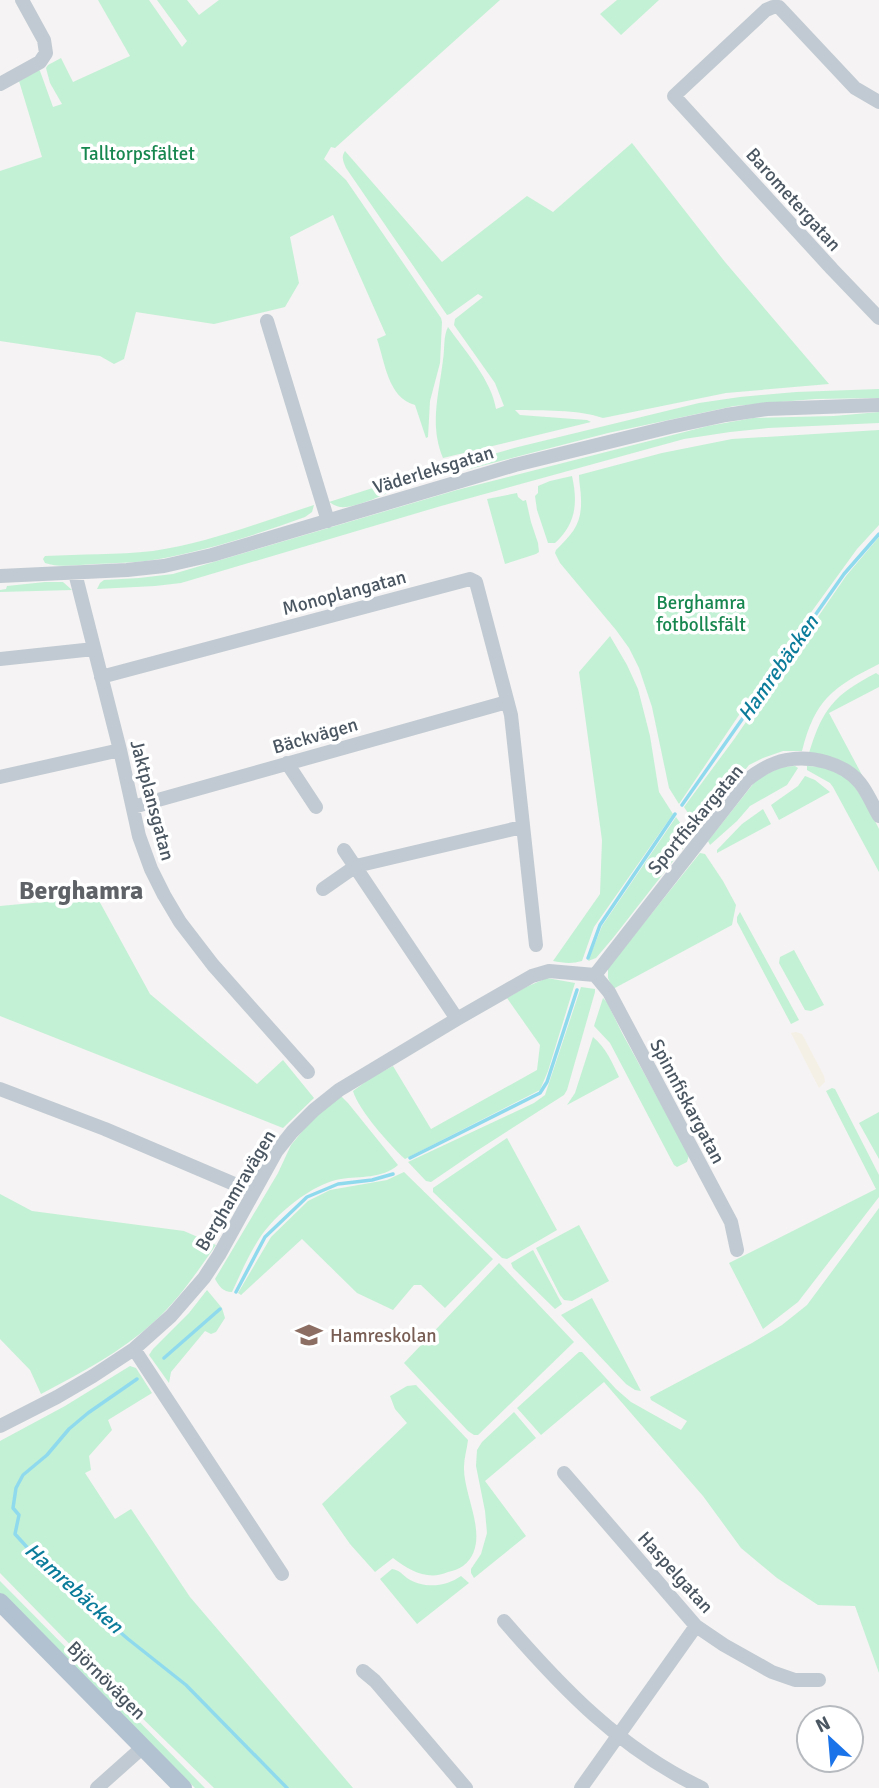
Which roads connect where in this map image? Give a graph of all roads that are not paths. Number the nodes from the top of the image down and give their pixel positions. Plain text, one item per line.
1 (22, 0) edge
2 (0, 84) edge
3 (879, 102) edge
4 (879, 318) edge
5 (267, 321) dead end
6 (879, 405) edge
7 (328, 521) junction
8 (75, 573) junction
9 (0, 576) edge
10 (94, 649) junction
11 (0, 659) edge
12 (101, 677) junction
13 (507, 702) junction
14 (120, 750) junction
15 (287, 763) junction
16 (0, 777) edge
17 (133, 807) junction
18 (316, 807) dead end
19 (879, 816) edge
20 (522, 827) junction
21 (344, 850) dead end
22 (356, 866) junction
23 (323, 889) dead end
24 (536, 946) dead end
25 (595, 975) junction
26 (457, 1018) junction
27 (308, 1072) dead end
28 (0, 1089) edge
29 (253, 1192) junction
30 (737, 1250) dead end
31 (134, 1349) junction
32 (0, 1426) edge
33 (564, 1473) dead end
34 (282, 1574) dead end
35 (0, 1602) edge
36 (504, 1620) dead end
37 (696, 1626) junction
38 (363, 1671) dead end
39 (819, 1680) dead end
40 (617, 1736) junction
41 (143, 1747) junction
42 (97, 1788) edge
43 (183, 1788) edge
44 (466, 1788) edge
45 (580, 1788) edge
46 (702, 1788) edge

1 - 2 street
3 - 4 street, Barometergatan
5 - 7 street
6 - 7 street, Väderleksgatan
7 - 8 street, Väderleksgatan
8 - 9 street, Väderleksgatan
8 - 10 street, Jaktplansgatan
10 - 11 street
10 - 12 street, Jaktplansgatan
12 - 13 street, Monoplangatan
12 - 14 street, Jaktplansgatan
13 - 15 street, Bäckvägen
13 - 20 street
14 - 16 street
14 - 17 street, Jaktplansgatan
15 - 17 street, Bäckvägen
15 - 18 street
17 - 27 street, Jaktplansgatan
19 - 25 street, Sportfiskargatan
20 - 22 street
20 - 24 street
21 - 22 street
22 - 23 street
22 - 26 street
25 - 26 street, Berghamravägen
25 - 30 street, Spinnfiskargatan
26 - 29 street, Berghamravägen
28 - 29 street
29 - 31 street, Berghamravägen
31 - 32 street, Berghamravägen
31 - 34 street
33 - 37 street, Haspelgatan
35 - 41 main road, Björnövägen
36 - 40 street
37 - 39 street, Haspelgatan
37 - 40 street
38 - 44 street
40 - 45 street
40 - 46 street
41 - 42 street
41 - 43 main road, Björnövägen

